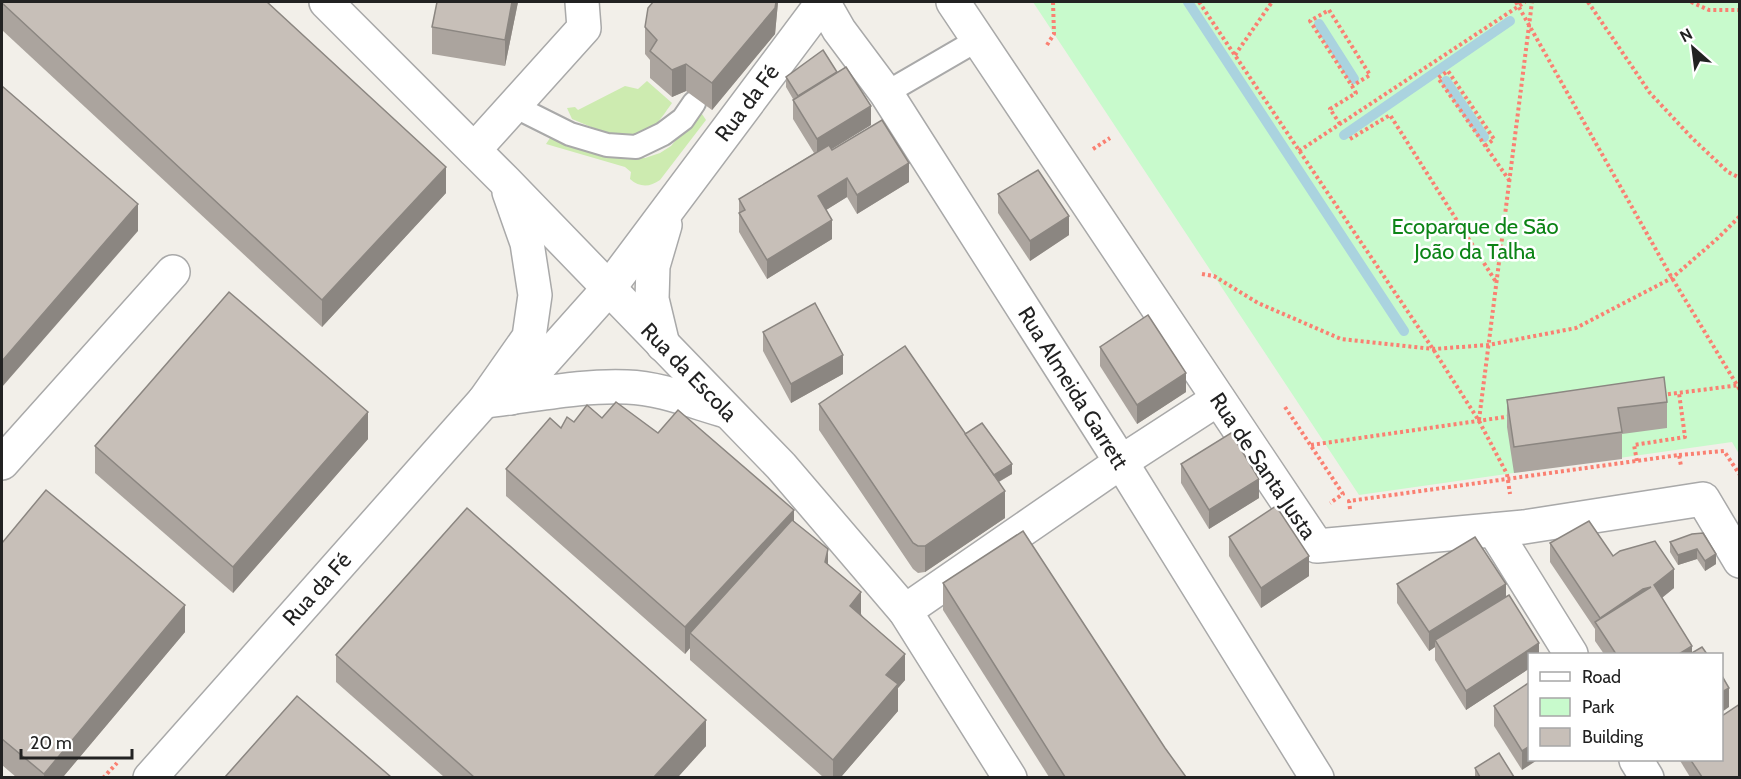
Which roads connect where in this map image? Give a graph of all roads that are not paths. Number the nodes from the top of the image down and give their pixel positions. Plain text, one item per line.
1 (326, 2) edge
2 (582, 2) edge
3 (823, 2) edge
4 (953, 2) edge
5 (979, 39) junction
6 (886, 93) junction
7 (694, 104) dead end
8 (514, 106) junction
9 (474, 150) junction
10 (505, 181) junction
11 (671, 205) junction
12 (173, 272) dead end
13 (609, 288) junction
14 (664, 346) junction
15 (1218, 399) junction
16 (498, 400) junction
17 (728, 411) junction
18 (1121, 462) junction
19 (2, 463) edge
20 (1494, 530) junction
21 (1740, 561) edge
22 (918, 602) junction
23 (1570, 653) edge
24 (1637, 761) edge
25 (150, 777) edge
26 (1010, 777) edge
27 (1317, 777) edge
28 (1647, 777) edge

1 - 9 street, Rua da Escola
2 - 8 street
3 - 6 street, Rua Almeida Garrett
3 - 11 street, Rua da Fé
4 - 5 street, Rua de Santa Justa
5 - 6 lane
5 - 15 street, Rua de Santa Justa
6 - 18 street, Rua Almeida Garrett
7 - 8 lane
8 - 9 street
9 - 10 street, Rua da Escola
10 - 13 street, Rua da Escola
10 - 16 street, Rua da Fé
11 - 13 street, Rua da Fé
11 - 14 street, Rua da Fé
12 - 19 street
13 - 14 street, Rua da Escola
13 - 16 street, Rua da Fé
14 - 17 street, Rua da Escola
15 - 18 street
15 - 20 street, Rua de Santa Justa
16 - 17 street
16 - 25 street, Rua da Fé
17 - 22 street, Rua da Escola
18 - 22 street
18 - 27 street, Rua Almeida Garrett
20 - 21 street, Rua de Santa Justa
20 - 23 street
22 - 26 street, Rua da Escola
24 - 28 street

